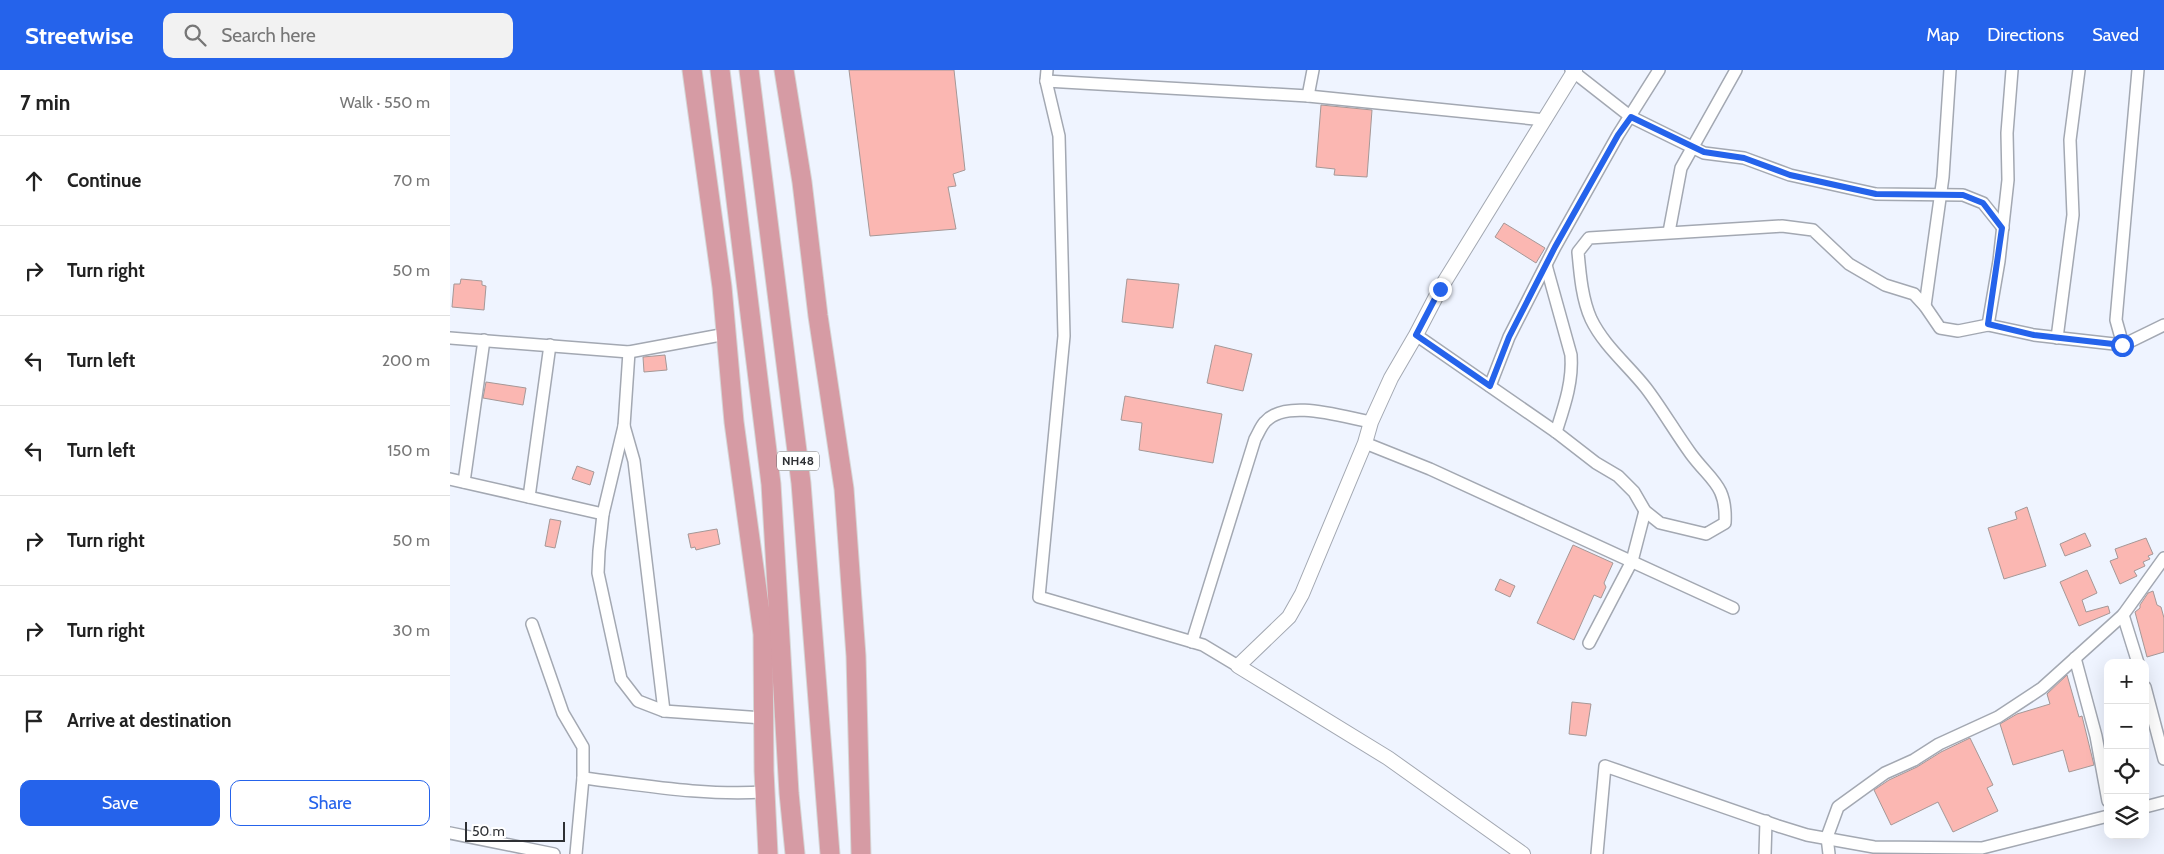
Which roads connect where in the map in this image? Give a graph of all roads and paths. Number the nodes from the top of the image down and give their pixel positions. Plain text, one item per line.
1 (692, 70) edge
2 (720, 70) edge
3 (750, 70) edge
4 (784, 70) edge
5 (1312, 70) edge
6 (1659, 70) edge
7 (1736, 70) edge
8 (1950, 70) edge
9 (2012, 70) edge
10 (2080, 70) edge
11 (2138, 70) edge
12 (1573, 71) edge
13 (1047, 76) edge
14 (1308, 96) junction
15 (1631, 117) junction
16 (1545, 120) junction
17 (1692, 147) junction
18 (1941, 196) junction
19 (2002, 228) junction
20 (1669, 232) junction
21 (1546, 265) junction
22 (1925, 306) junction
23 (1988, 324) junction
24 (2164, 325) edge
25 (726, 334) junction
26 (1416, 335) junction
27 (450, 338) edge
28 (2057, 338) junction
29 (484, 340) junction
30 (550, 345) junction
31 (2122, 345) junction
32 (629, 352) junction
33 (1490, 386) junction
34 (1371, 422) junction
35 (624, 426) junction
36 (1556, 432) junction
37 (1365, 443) junction
38 (450, 479) edge
39 (464, 482) junction
40 (529, 497) junction
41 (1645, 511) junction
42 (603, 514) junction
43 (2164, 558) edge
44 (1632, 561) junction
45 (1733, 608) dead end
46 (2123, 614) junction
47 (532, 624) dead end
48 (1192, 642) junction
49 (1589, 643) dead end
50 (2075, 658) junction
51 (2137, 659) edge
52 (1238, 666) junction
53 (2149, 702) edge
54 (664, 711) junction
55 (763, 718) junction
56 (2164, 759) edge
57 (583, 778) junction
58 (764, 792) junction
59 (2107, 794) edge
60 (2164, 802) edge
61 (2149, 806) edge
62 (2104, 817) edge
63 (1766, 822) junction
64 (450, 833) edge
65 (1827, 837) junction
66 (1874, 850) edge
67 (1982, 851) edge
68 (554, 854) edge
69 (576, 854) edge
70 (768, 854) edge
71 (795, 854) edge
72 (830, 854) edge
73 (861, 854) edge
74 (1523, 854) edge
75 (1597, 854) edge
76 (1765, 854) edge
77 (1829, 854) edge

1 - 25 highway
2 - 71 highway, NH48
3 - 72 highway, NH48
4 - 73 highway
5 - 14 street
6 - 15 street
7 - 17 street
8 - 18 street
9 - 19 street
10 - 28 street
11 - 31 street
12 - 15 street
12 - 16 street
13 - 14 street
13 - 48 street
14 - 16 street
15 - 17 street
15 - 21 street
16 - 26 street
17 - 18 street
17 - 20 street
18 - 19 street
18 - 22 street
19 - 23 street
20 - 22 street
20 - 41 street
21 - 33 street
21 - 36 street
22 - 23 street
23 - 28 street
24 - 31 street
25 - 32 street
25 - 55 highway
26 - 33 street
26 - 34 street
27 - 29 street
28 - 31 street
29 - 30 street
29 - 39 street
30 - 32 street
30 - 40 street
32 - 35 street
33 - 36 street
34 - 37 street
34 - 48 street
35 - 42 street
35 - 54 street
36 - 41 street
37 - 44 street
37 - 52 street
38 - 39 street
39 - 40 street
40 - 42 street
41 - 44 street
42 - 54 street
43 - 46 street
44 - 45 street
44 - 49 street
46 - 50 street
46 - 51 street
47 - 57 street
48 - 52 street
50 - 59 street
50 - 65 street
52 - 74 street
53 - 56 street
54 - 55 street
55 - 58 highway
57 - 58 street
57 - 69 street
58 - 70 highway
60 - 61 street
62 - 67 street
63 - 65 street
63 - 75 street
63 - 76 street
64 - 68 street
65 - 66 street
65 - 77 street
66 - 67 street

